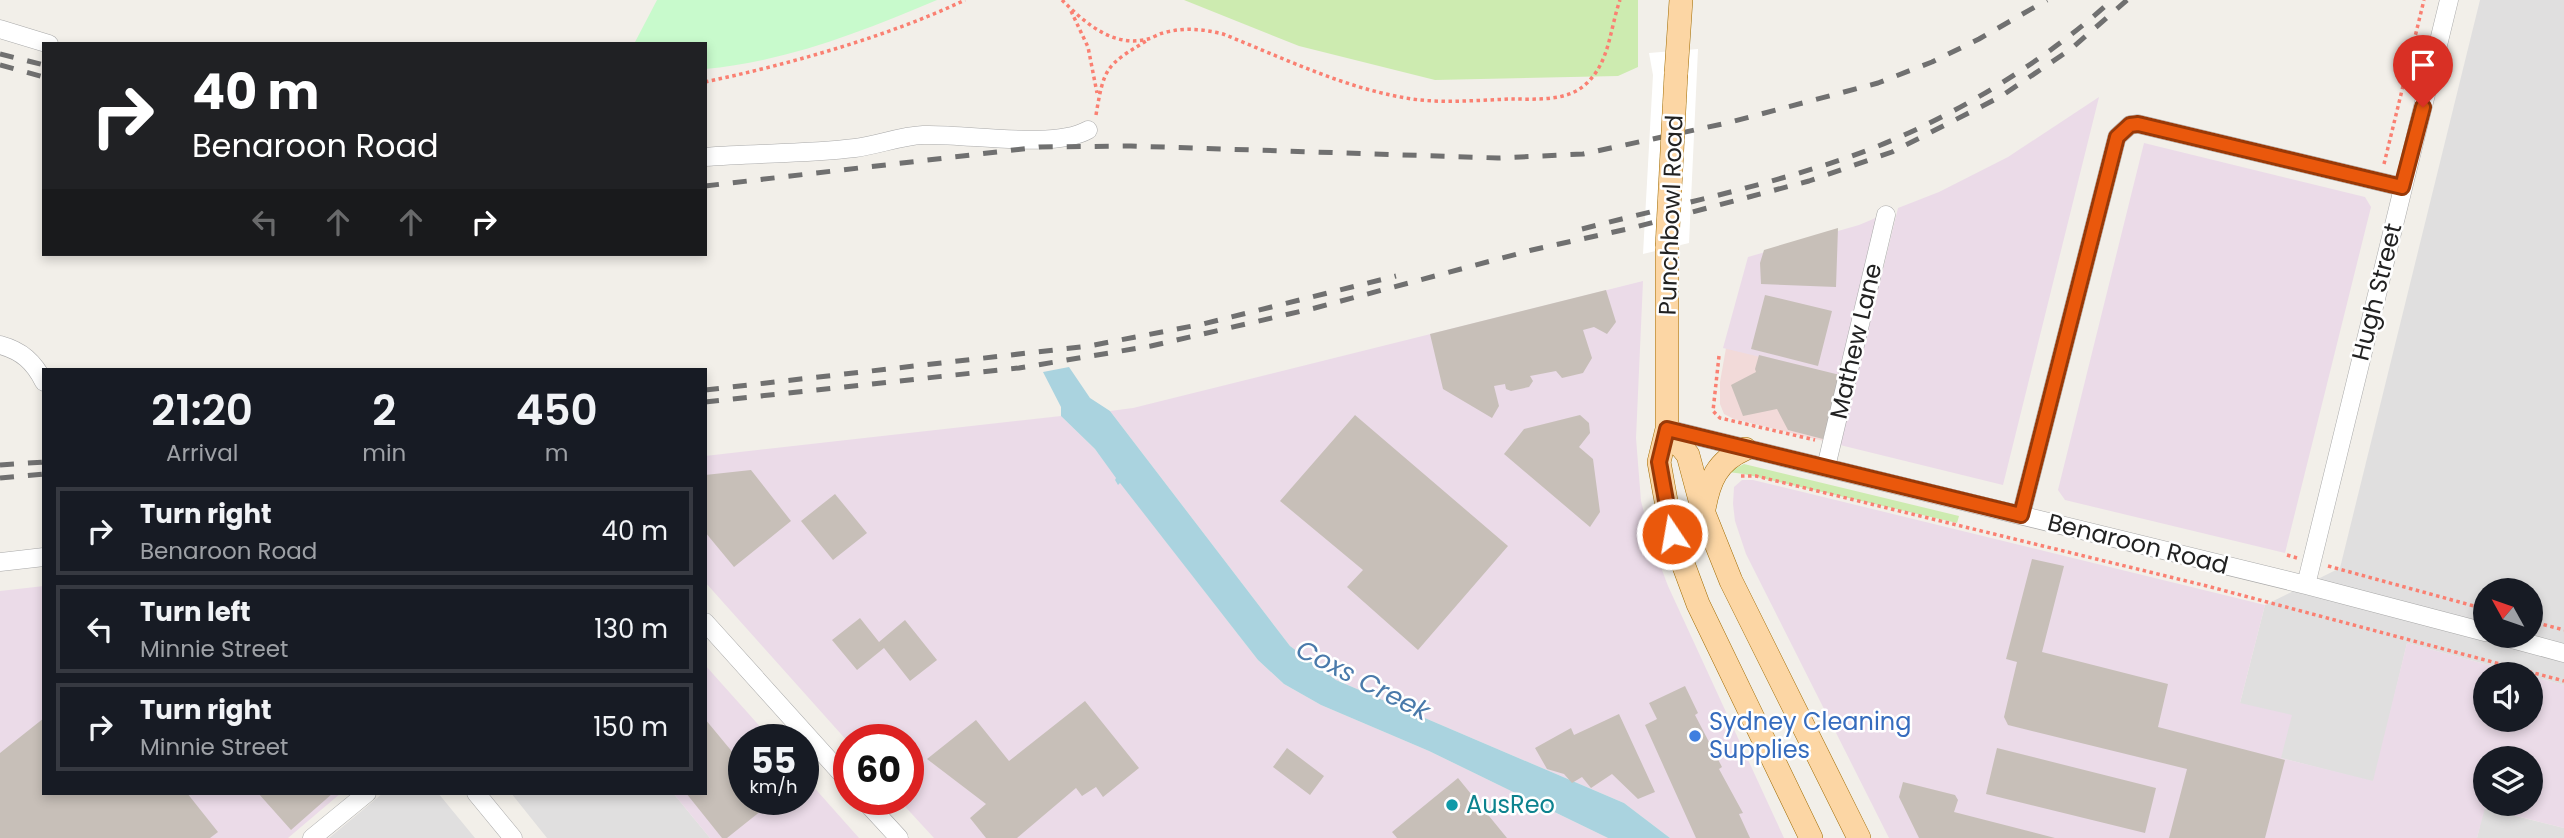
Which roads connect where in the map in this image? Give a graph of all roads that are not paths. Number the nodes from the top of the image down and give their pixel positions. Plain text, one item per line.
1 (1681, 0) edge
2 (2449, 0) edge
3 (0, 29) edge
4 (42, 42) edge
5 (1088, 130) road end
6 (707, 157) edge
7 (2402, 187) junction
8 (1886, 215) dead end
9 (0, 345) edge
10 (42, 379) edge
11 (1667, 429) junction
12 (1745, 449) junction
13 (1826, 467) junction
14 (1703, 511) junction
15 (2021, 515) junction
16 (42, 557) edge
17 (0, 562) edge
18 (2305, 585) junction
19 (707, 624) edge
20 (2473, 629) edge
21 (2543, 647) edge
22 (2564, 653) edge
23 (833, 764) edge
24 (365, 795) edge
25 (478, 795) edge
26 (878, 815) edge
27 (312, 838) edge
28 (513, 838) edge
29 (899, 838) edge
30 (1811, 838) edge
31 (1859, 838) edge

1 - 11 main road, Punchbowl Road, bridge
2 - 7 street, Hugh Street
3 - 4 street
5 - 6 street
7 - 15 street
7 - 18 street, Hugh Street
8 - 13 street, Mathew Lane
9 - 10 street
11 - 12 street, Benaroon Road
11 - 14 main road
11 - 30 main road, Punchbowl Road
12 - 13 street, Benaroon Road
12 - 14 main road
13 - 15 street, Benaroon Road
14 - 31 main road
15 - 18 street, Benaroon Road
16 - 17 street
18 - 20 street, Benaroon Road
19 - 23 street
21 - 22 street
24 - 27 street
25 - 28 street
26 - 29 street

